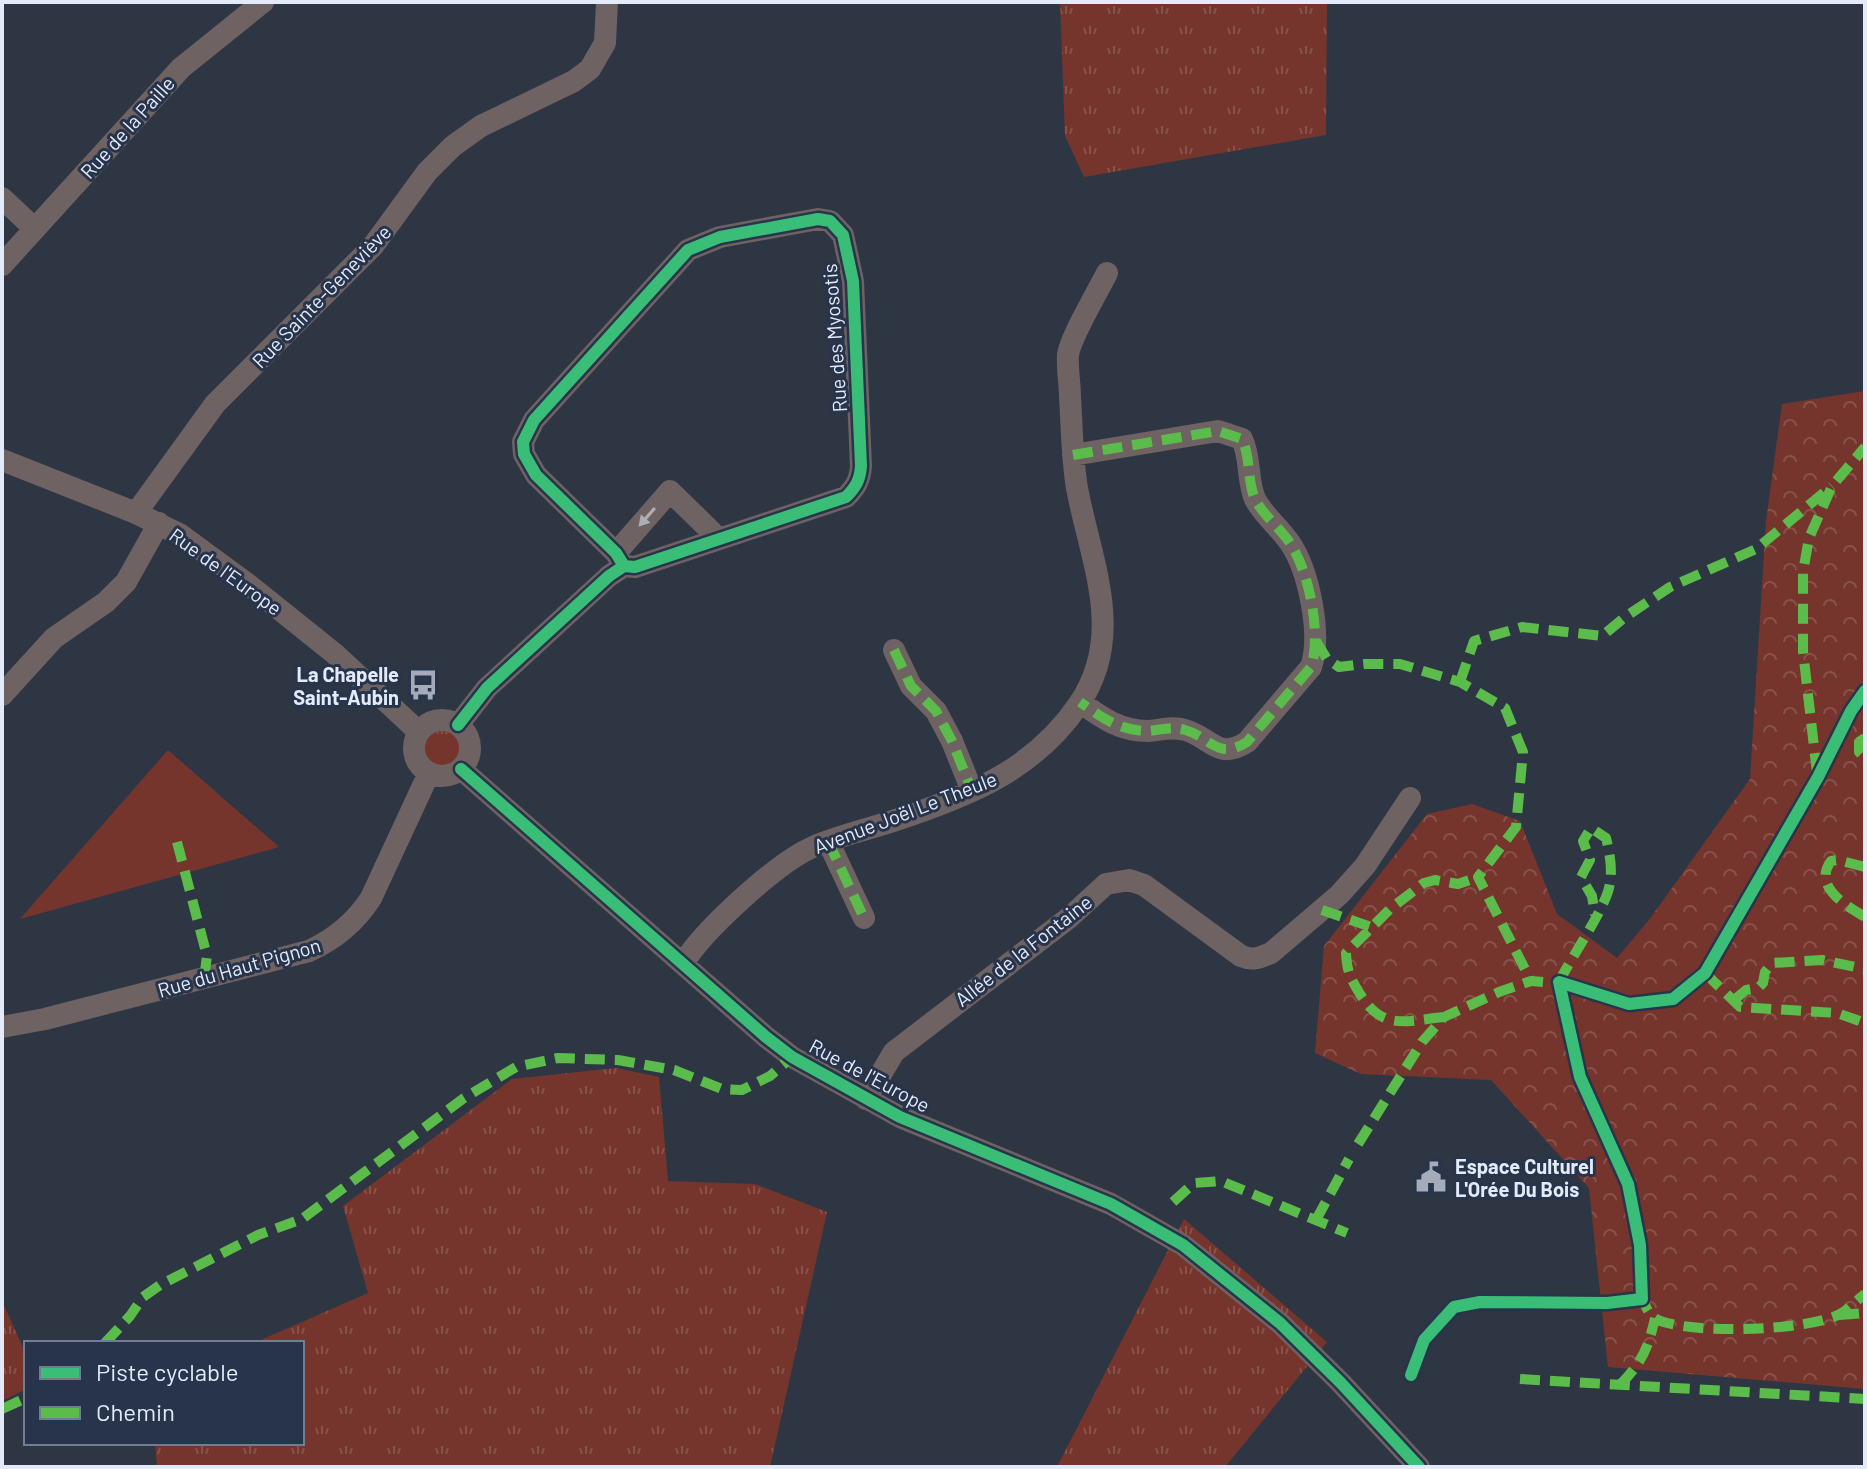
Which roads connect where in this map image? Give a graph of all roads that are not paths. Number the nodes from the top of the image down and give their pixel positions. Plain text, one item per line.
1 (263, 2) edge
2 (607, 2) edge
3 (2, 198) edge
4 (35, 229) junction
5 (2, 265) edge
6 (1107, 273) dead end
7 (1073, 455) junction
8 (2, 460) edge
9 (136, 513) junction
10 (159, 523) junction
11 (719, 539) junction
12 (620, 559) junction
13 (894, 650) dead end
14 (2, 695) edge
15 (1080, 702) junction
16 (458, 725) junction
17 (419, 732) junction
18 (461, 769) junction
19 (429, 773) junction
20 (972, 791) junction
21 (1410, 798) dead end
22 (828, 841) junction
23 (864, 918) dead end
24 (683, 964) junction
25 (2, 1027) edge
26 (866, 1099) junction
27 (1419, 1467) edge

1 - 4 street, Rue de la Paille
2 - 9 street, Rue Sainte-Geneviève
3 - 4 street
4 - 5 street, Rue de la Paille
6 - 7 street, Avenue Joël Le Theule
7 - 15 street, Avenue Joël Le Theule
7 - 15 street
8 - 9 street, Rue de l'Europe
9 - 10 street, Rue de l'Europe
10 - 14 street
10 - 17 street, Rue de l'Europe
11 - 12 street, Rue des Myosotis
11 -> 12 street, Rue des Myosotis
11 - 12 street, Rue des Myosotis
12 - 16 street, Rue des Myosotis
13 - 20 street
15 - 20 street, Avenue Joël Le Theule
16 - 17 street
16 - 18 street
17 - 19 street
18 - 19 street
18 - 24 street, Rue de l'Europe
19 - 25 street, Rue du Haut Pignon
20 - 22 street, Avenue Joël Le Theule
21 - 26 street, Allée de la Fontaine
22 - 23 street
22 - 24 street, Avenue Joël Le Theule
24 - 26 street, Rue de l'Europe
26 - 27 street, Rue de l'Europe

